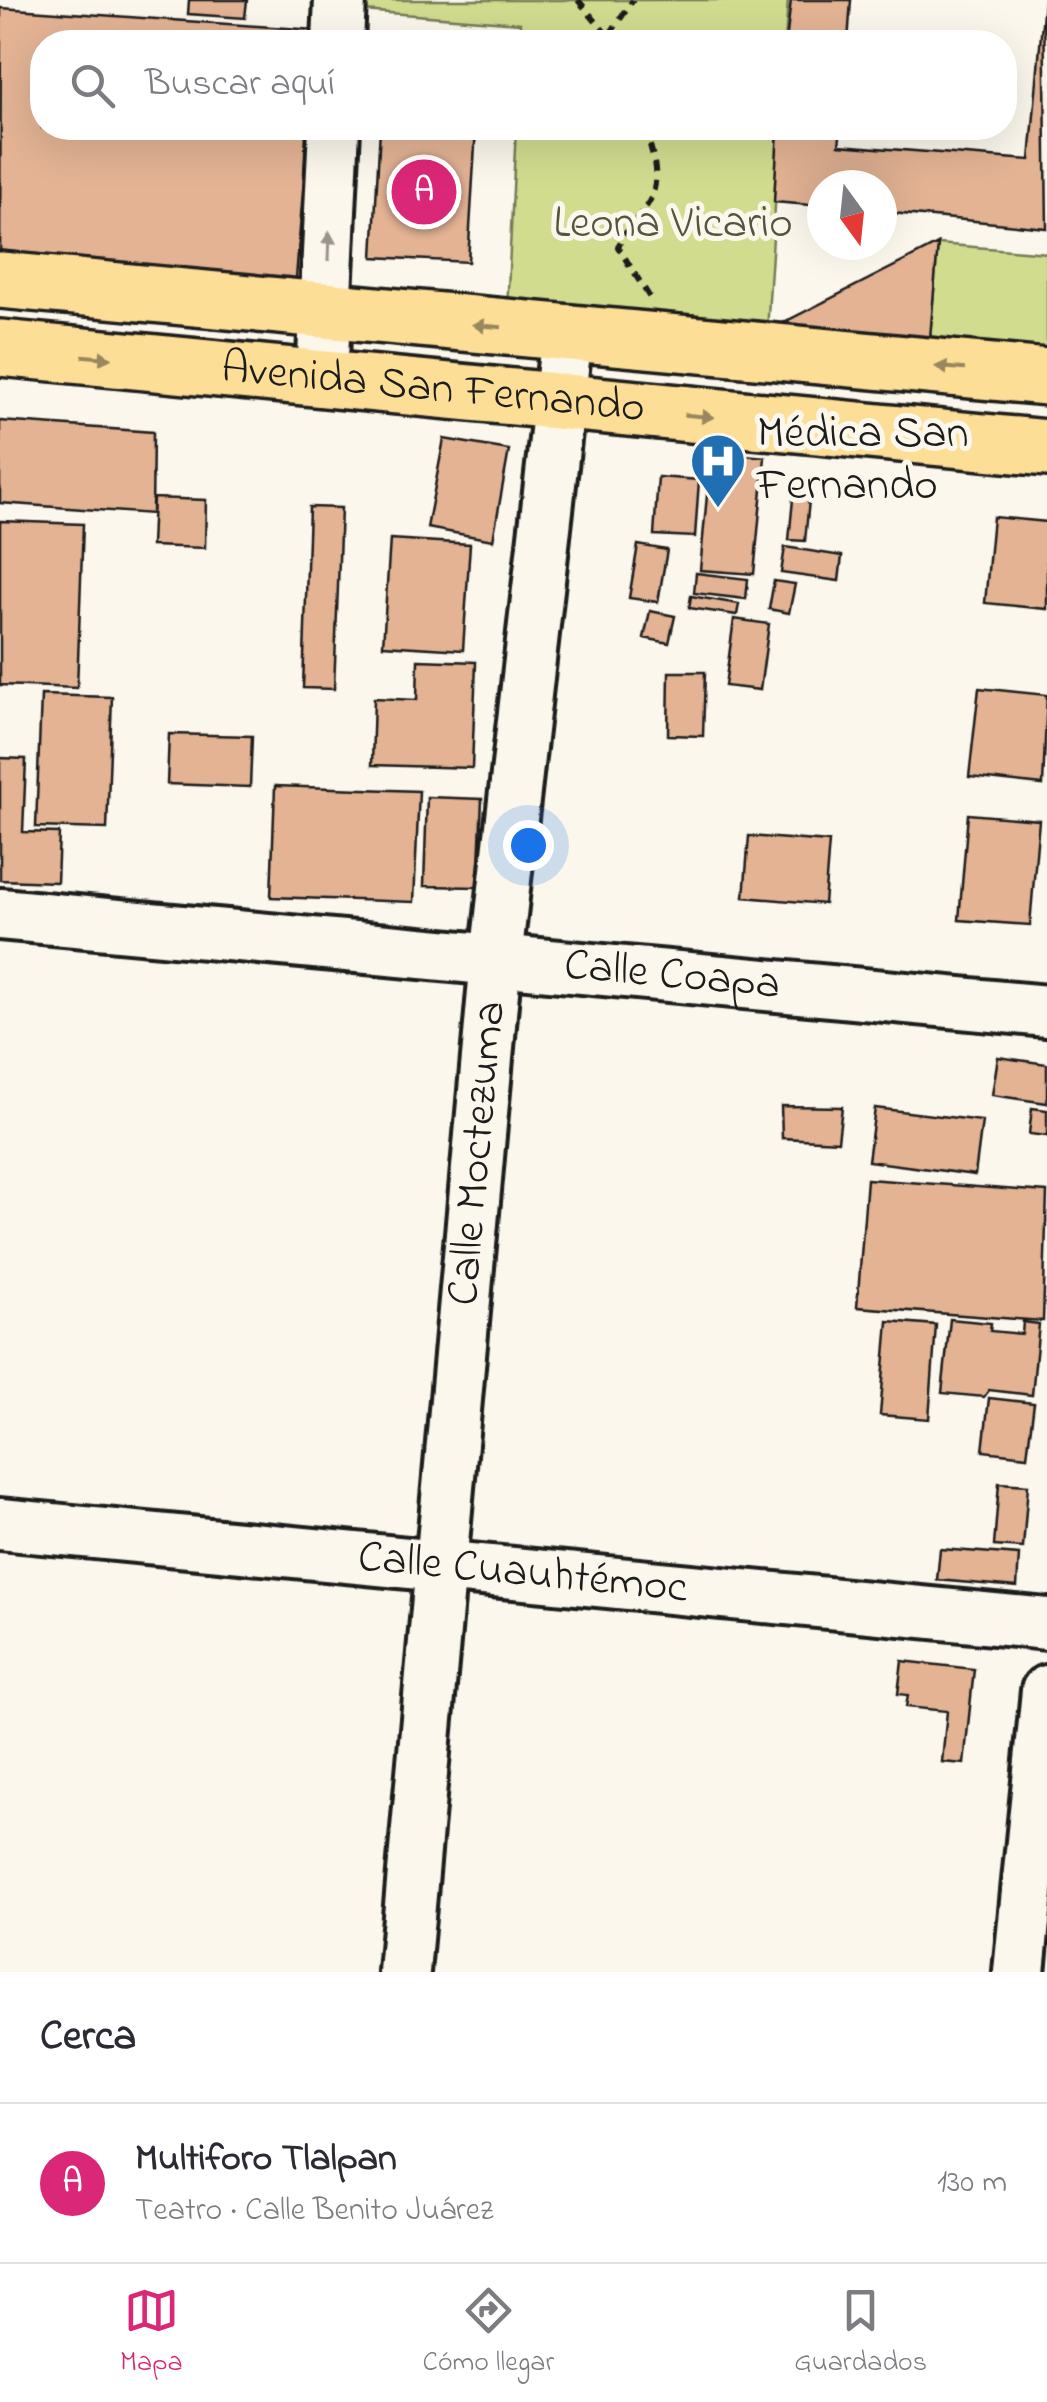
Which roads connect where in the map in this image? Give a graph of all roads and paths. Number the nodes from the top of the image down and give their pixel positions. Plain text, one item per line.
1 (340, 0) edge
2 (578, 0) edge
3 (633, 0) edge
4 (339, 30) edge
5 (605, 30) edge
6 (616, 30) edge
7 (334, 140) edge
8 (649, 140) edge
9 (0, 280) edge
10 (327, 311) junction
11 (567, 334) junction
12 (660, 342) junction
13 (0, 348) edge
14 (1047, 377) edge
15 (322, 378) junction
16 (562, 403) junction
17 (1047, 448) edge
18 (0, 914) edge
19 (496, 960) junction
20 (1047, 1010) edge
21 (0, 1524) edge
22 (439, 1566) junction
23 (1047, 1624) edge
24 (1047, 1690) edge
25 (404, 1972) edge
26 (1019, 1972) edge

1 - 4 street
2 - 5 path
3 - 6 path
10 -> 7 street
8 - 12 path
9 - 10 main road, Avenida San Fernando
11 -> 10 main road, Avenida San Fernando
10 - 15 street
11 - 12 main road, Avenida San Fernando
11 - 16 street, Calle Moctezuma
14 -> 12 main road, Avenida San Fernando
13 -> 15 main road, Avenida San Fernando
15 - 16 main road, Avenida San Fernando
16 -> 17 main road, Avenida San Fernando
16 - 19 street, Calle Moctezuma
18 - 19 street, Calle Coapa
19 - 20 street, Calle Coapa
19 - 22 street, Calle Moctezuma
21 - 22 street, Calle Cuauhtémoc
22 - 23 street, Calle Cuauhtémoc
22 - 25 street, Calle Moctezuma
24 - 26 street

